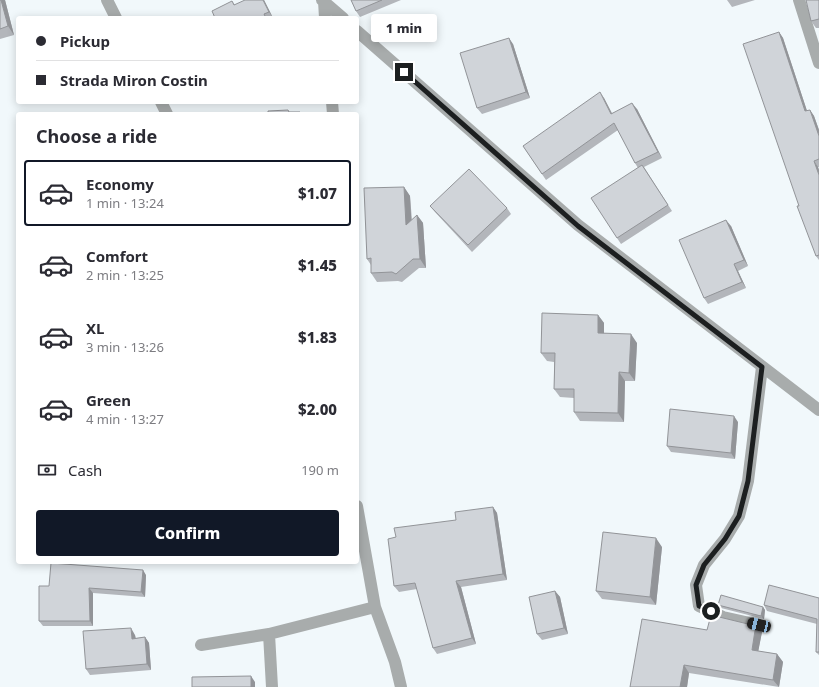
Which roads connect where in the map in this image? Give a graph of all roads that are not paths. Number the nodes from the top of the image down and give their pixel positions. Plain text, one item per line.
1 (107, 0) edge
2 (799, 0) edge
3 (323, 1) edge
4 (115, 16) edge
5 (325, 16) edge
6 (341, 16) edge
7 (359, 33) edge
8 (819, 63) edge
9 (762, 367) junction
10 (819, 410) edge
11 (359, 517) edge
12 (375, 607) junction
13 (759, 625) dead end
14 (269, 634) junction
15 (201, 645) dead end
16 (272, 687) edge
17 (401, 687) edge

1 - 4 street
2 - 8 street
3 - 5 street
3 - 6 street
7 - 9 street
9 - 10 street
9 - 13 street
11 - 12 street
12 - 14 street
12 - 17 street
14 - 15 street
14 - 16 street

